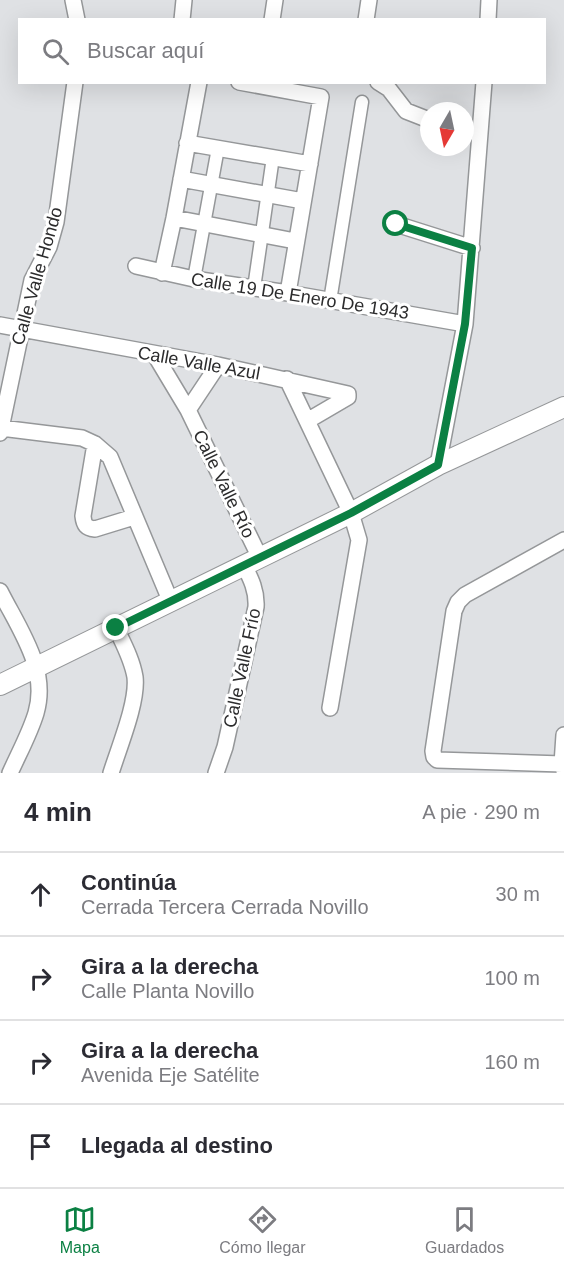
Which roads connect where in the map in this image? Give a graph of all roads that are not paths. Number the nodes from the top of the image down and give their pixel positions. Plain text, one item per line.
1 (73, 0) edge
2 (184, 0) edge
3 (275, 0) edge
4 (369, 0) edge
5 (489, 0) edge
6 (77, 18) edge
7 (182, 18) edge
8 (272, 18) edge
9 (366, 18) edge
10 (488, 18) edge
11 (75, 84) edge
12 (199, 84) edge
13 (251, 84) edge
14 (382, 84) edge
15 (484, 84) edge
16 (362, 102) dead end
17 (420, 117) edge
18 (474, 134) edge
19 (480, 136) junction
20 (187, 143) junction
21 (218, 148) junction
22 (273, 157) junction
23 (310, 164) junction
24 (181, 179) junction
25 (212, 185) junction
26 (268, 196) junction
27 (303, 201) junction
28 (174, 218) junction
29 (396, 224) dead end
30 (205, 225) junction
31 (262, 235) junction
32 (295, 241) junction
33 (472, 248) junction
34 (136, 266) dead end
35 (162, 273) junction
36 (194, 279) junction
37 (254, 288) junction
38 (288, 293) junction
39 (330, 301) junction
40 (465, 324) junction
41 (0, 326) edge
42 (20, 329) junction
43 (155, 355) junction
44 (218, 365) junction
45 (287, 379) junction
46 (564, 407) edge
47 (188, 410) junction
48 (307, 421) junction
49 (0, 430) edge
50 (95, 444) junction
51 (438, 465) junction
52 (351, 513) junction
53 (134, 517) junction
54 (564, 540) edge
55 (252, 561) junction
56 (0, 591) edge
57 (170, 600) junction
58 (116, 628) junction
59 (37, 667) junction
60 (0, 685) edge
61 (330, 708) dead end
62 (564, 735) edge
63 (563, 768) edge
64 (10, 773) edge
65 (111, 773) edge
66 (216, 773) edge

1 - 6 street
2 - 7 street
3 - 8 street
4 - 9 street
5 - 10 street
11 - 42 street, Calle Valle Hondo
12 - 20 street
13 - 23 street
14 - 17 street
15 - 19 street
16 - 39 street
18 - 19 street
19 - 33 street
20 - 21 street
20 - 24 street
21 - 22 street
21 - 25 street
22 - 23 street
22 - 26 street
23 - 27 street
24 - 25 street
24 - 28 street
25 - 26 street
25 - 30 street
26 - 27 street
26 - 31 street
27 - 32 street
28 - 30 street
28 - 35 street
29 - 33 street
30 - 31 street
30 - 36 street
31 - 32 street
31 - 37 street
32 - 38 street
33 - 40 street
34 - 35 street, Calle 19 De Enero De 1943
35 - 36 street, Calle 19 De Enero De 1943
36 - 37 street, Calle 19 De Enero De 1943
37 - 38 street, Calle 19 De Enero De 1943
38 - 39 street, Calle 19 De Enero De 1943
39 - 40 street, Calle 19 De Enero De 1943
40 - 51 street
41 - 42 street, Calle Valle Azul
42 - 43 street, Calle Valle Azul
42 - 49 street, Calle Valle Hondo
43 - 44 street, Calle Valle Azul
43 - 47 street, Calle Valle Río
44 - 45 street, Calle Valle Azul
44 - 47 street, Calle Valle Río
45 - 48 street
45 - 48 street, Calle Valle Azul
46 - 51 street
47 - 55 street, Calle Valle Río
48 - 52 street
49 - 50 street
50 - 53 street
50 - 53 street
51 - 52 street
52 - 55 street
52 - 61 street
53 - 57 street
54 - 63 street
55 - 57 street
55 - 66 street, Calle Valle Frío
56 - 59 street
57 - 58 street
58 - 59 street
58 - 65 street
59 - 60 street
59 - 64 street
62 - 63 street

